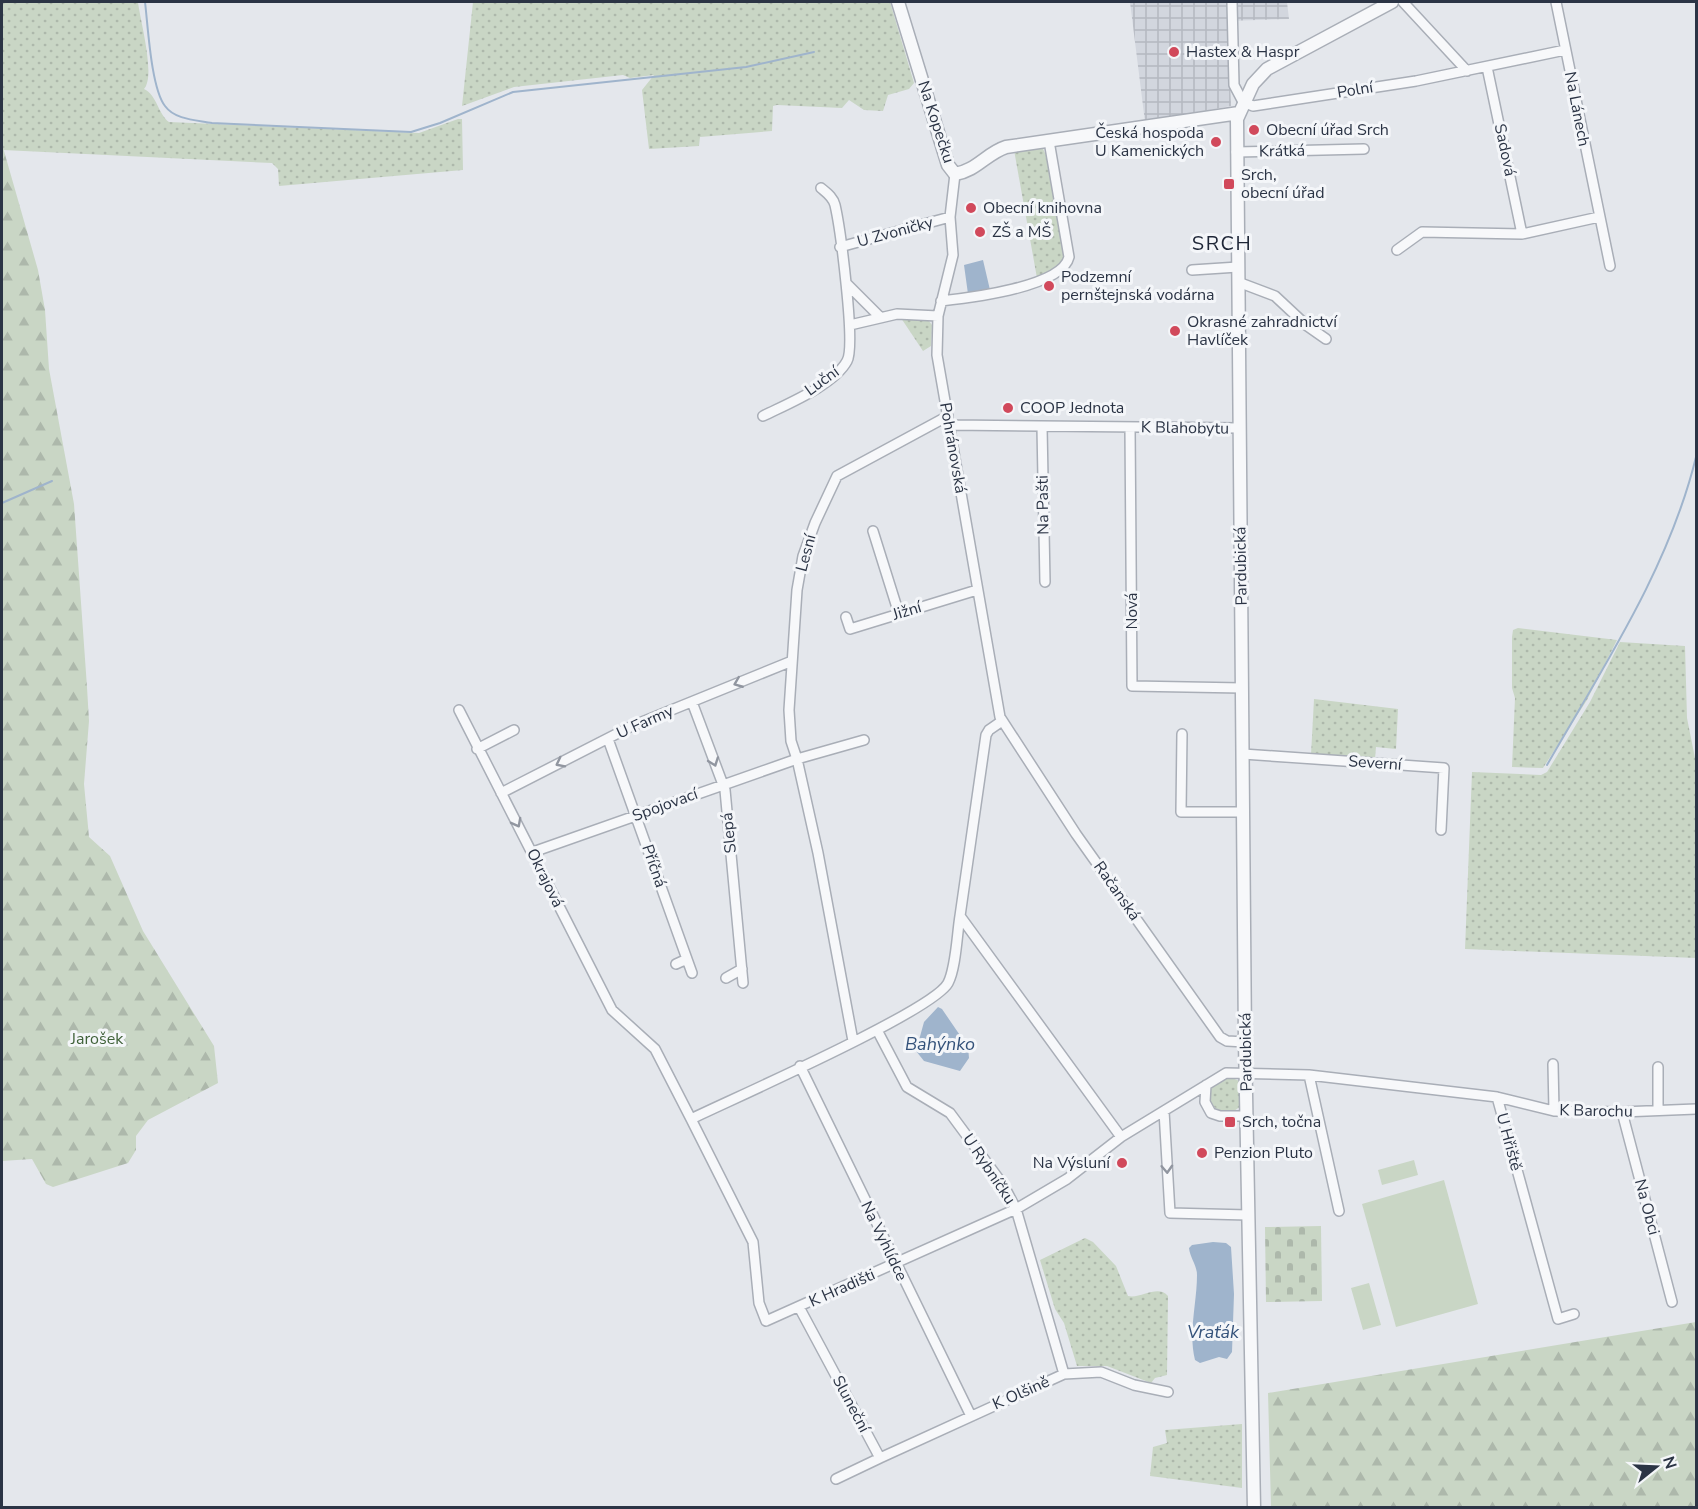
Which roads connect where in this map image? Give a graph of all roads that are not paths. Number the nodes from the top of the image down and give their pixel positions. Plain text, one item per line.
1 (898, 2) edge
2 (1392, 2) edge
3 (1403, 2) edge
4 (1556, 2) edge
5 (1232, 3) edge
6 (1565, 50) junction
7 (1487, 67) junction
8 (1467, 71) junction
9 (1241, 108) junction
10 (1049, 141) junction
11 (1364, 149) dead end
12 (1236, 152) junction
13 (955, 174) junction
14 (821, 188) dead end
15 (950, 217) junction
16 (1599, 217) junction
17 (1522, 234) junction
18 (840, 247) junction
19 (1396, 250) dead end
20 (1610, 266) dead end
21 (1238, 267) junction
22 (1192, 270) dead end
23 (1238, 282) junction
24 (846, 283) junction
25 (941, 301) junction
26 (938, 316) junction
27 (880, 317) junction
28 (850, 325) junction
29 (1326, 339) dead end
30 (763, 416) dead end
31 (949, 420) junction
32 (1042, 427) junction
33 (1130, 427) junction
34 (1240, 429) junction
35 (873, 531) dead end
36 (1045, 582) dead end
37 (977, 590) junction
38 (899, 614) junction
39 (846, 616) dead end
40 (792, 661) junction
41 (1242, 688) junction
42 (692, 702) junction
43 (459, 710) dead end
44 (1002, 721) junction
45 (514, 730) dead end
46 (1182, 734) dead end
47 (608, 739) junction
48 (864, 740) dead end
49 (477, 749) junction
50 (1243, 754) junction
51 (797, 759) junction
52 (722, 784) junction
53 (501, 793) junction
54 (1243, 812) junction
55 (636, 815) junction
56 (1442, 830) dead end
57 (533, 852) junction
58 (960, 916) junction
59 (687, 959) junction
60 (676, 964) dead end
61 (742, 969) junction
62 (692, 973) dead end
63 (726, 978) dead end
64 (743, 983) dead end
65 (877, 1030) junction
66 (853, 1041) junction
67 (1245, 1042) junction
68 (1553, 1064) dead end
69 (800, 1065) junction
70 (1658, 1067) dead end
71 (1246, 1073) junction
72 (1309, 1075) junction
73 (1206, 1085) junction
74 (1497, 1097) junction
75 (1696, 1108) edge
76 (1554, 1110) junction
77 (1658, 1110) junction
78 (1164, 1111) junction
79 (1622, 1112) junction
80 (1247, 1116) junction
81 (691, 1119) junction
82 (1121, 1137) junction
83 (1016, 1209) junction
84 (1339, 1211) dead end
85 (1248, 1215) junction
86 (895, 1265) junction
87 (1672, 1302) dead end
88 (799, 1307) junction
89 (1574, 1314) dead end
90 (1064, 1374) junction
91 (1168, 1392) dead end
92 (971, 1416) junction
93 (880, 1458) junction
94 (836, 1479) dead end
95 (1254, 1508) edge

1 - 13 street, Na Kopečku
2 - 9 street, Pardubická
3 - 8 street
4 - 6 street, Na Lánech
5 - 9 street
6 - 7 street, Polní
6 - 16 street, Na Lánech
7 - 8 street, Polní
7 - 17 street, Sadová
8 - 9 street, Polní
9 - 10 street, Na Kopečku
9 - 12 street, Pardubická
10 - 13 street, Na Kopečku
10 - 25 street
11 - 12 street, Krátká
12 - 21 street, Pardubická
13 - 15 street, Pohránovská
14 - 18 street, U Zvoničky
15 - 18 street, U Zvoničky
15 - 25 street, Pohránovská
16 - 17 street
16 - 20 street, Na Lánech
17 - 19 street
18 - 24 street, U Zvoničky
21 - 22 street
21 - 23 street, Pardubická
23 - 29 street
23 - 34 street, Pardubická
24 - 27 street
24 - 28 street, U Zvoničky
25 - 26 street, Pohránovská
26 - 27 street
26 - 31 street, Pohránovská
27 - 28 street
28 - 30 street, Luční
31 - 32 street, K Blahobytu
31 - 37 street, Pohránovská
31 - 40 street, Lesní
32 - 33 street, K Blahobytu
32 - 36 street, Na Pašti
33 - 34 street, K Blahobytu
33 - 41 street, Nová
34 - 41 street, Pardubická
35 - 38 street
37 - 38 street, Jižní
37 - 44 street, Pohránovská
38 - 39 street, Jižní
40 -> 42 street, U Farmy
40 - 51 street, Lesní
41 - 50 street, Pardubická
42 - 47 street, U Farmy
42 -> 52 street, Slepá
43 - 49 street, Okrajová
44 - 58 street
44 - 67 street, Račanská
45 - 49 street
46 - 54 street
47 -> 53 street, U Farmy
47 - 55 street, Příčná
48 - 51 street
49 - 53 street, Okrajová
50 - 54 street, Pardubická
50 - 56 street, Severní
51 - 52 street, Spojovací
51 - 66 street, Lesní
52 - 55 street, Spojovací
52 - 61 street, Slepá
53 -> 57 street, Okrajová
54 - 67 street, Pardubická
55 - 57 street, Spojovací
55 - 59 street, Příčná
57 - 81 street, Okrajová
58 - 65 street
58 - 82 street
59 - 60 street
59 - 62 street, Příčná
61 - 63 street
61 - 64 street, Slepá
65 - 66 street
65 - 83 street, U Rybníčku
66 - 69 street
67 - 71 street, Pardubická
68 - 76 street
69 - 81 street
69 - 86 street, Na Vyhlídce
70 - 77 street
71 - 72 street, U Hřiště
71 - 73 street
71 - 80 street, Pardubická
72 - 74 street, U Hřiště
72 - 84 street
73 - 78 street
73 - 80 street
74 - 76 street, K Barochu
74 - 89 street, U Hřiště
75 - 77 street, K Barochu
76 - 79 street, K Barochu
77 - 79 street, K Barochu
78 - 82 street
78 -> 85 street
79 - 87 street, Na Obci
80 - 85 street, Pardubická
81 - 88 street, K Hradišti
82 - 83 street
83 - 86 street, K Hradišti
83 - 90 street, U Rybníčku
85 - 95 street, Pardubická
86 - 88 street, K Hradišti
86 - 92 street, Na Vyhlídce
88 - 93 street, Sluneční
90 - 91 street, K Olšině
90 - 92 street, K Olšině
92 - 93 street, K Olšině
93 - 94 street

